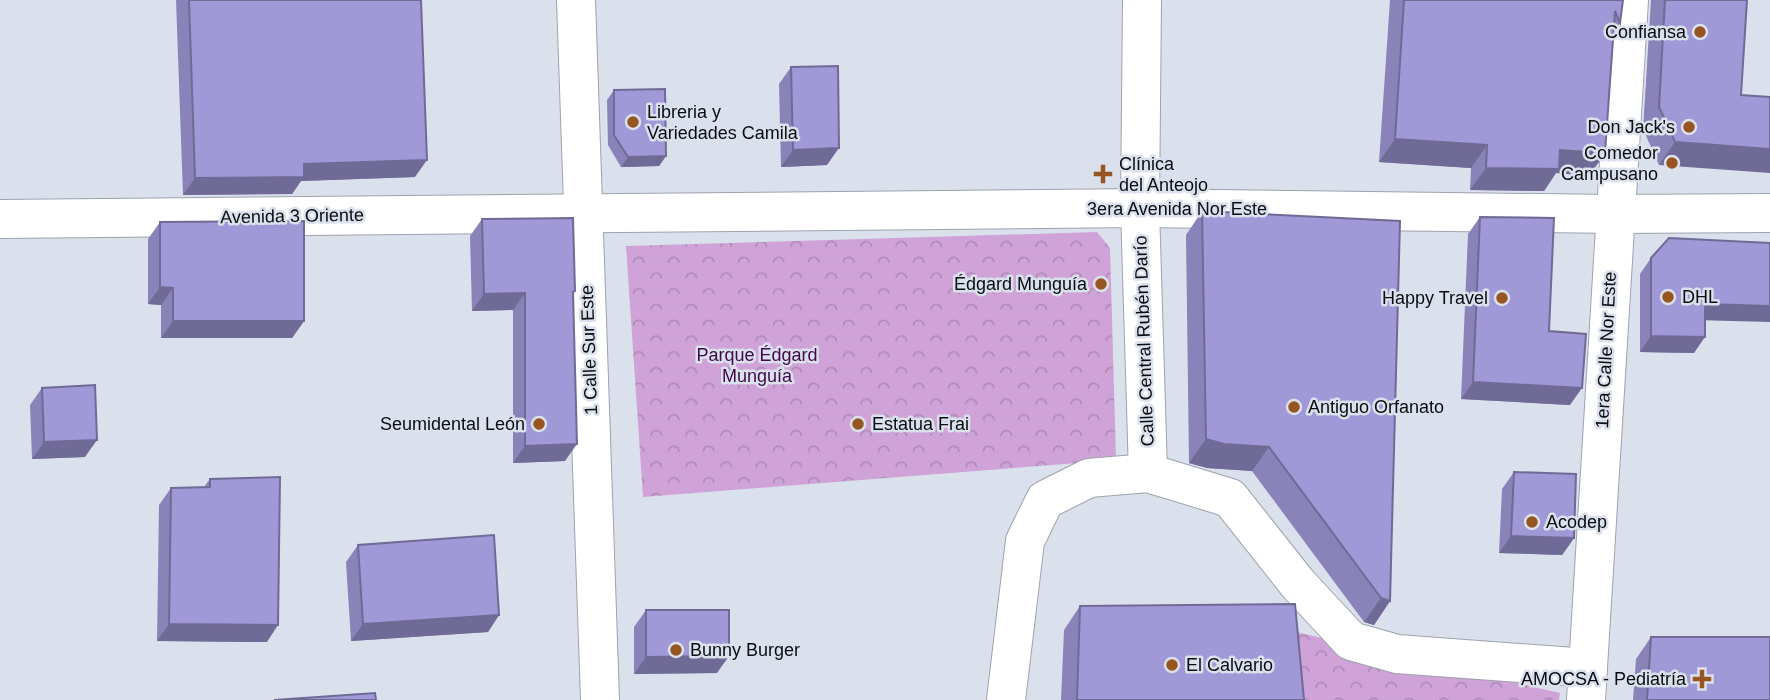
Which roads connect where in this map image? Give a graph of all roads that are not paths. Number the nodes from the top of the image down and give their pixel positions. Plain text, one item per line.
1 (576, 0) edge
2 (1142, 0) edge
3 (1629, 0) edge
4 (1140, 208) junction
5 (1770, 213) edge
6 (585, 214) junction
7 (1614, 214) junction
8 (0, 219) edge
9 (1148, 473) junction
10 (1587, 684) edge
11 (600, 700) edge
12 (1006, 700) edge

1 - 6 street, 1 Calle Sur Este
2 - 4 street, Calle Central Rubén Darío
3 - 7 street, 1era Calle Nor Este
4 - 6 street, 3era Avenida Nor Este
4 - 7 street, 3era Avenida Nor Este
4 - 9 street, Calle Central Rubén Darío
5 - 7 street, 3era Avenida Nor Este
6 - 8 street, Avenida 3 Oriente
6 - 11 street, 1 Calle Sur Este
7 - 10 street, 1era Calle Nor Este
9 - 10 street
9 - 12 street

